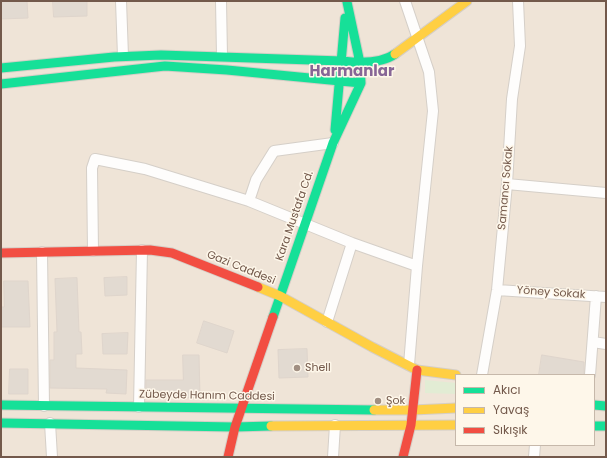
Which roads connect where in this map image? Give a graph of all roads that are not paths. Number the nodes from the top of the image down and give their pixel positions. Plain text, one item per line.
1 (121, 1) edge
2 (221, 1) edge
3 (347, 1) edge
4 (406, 1) edge
5 (467, 1) edge
6 (518, 1) edge
7 (418, 37) junction
8 (123, 56) junction
9 (222, 56) junction
10 (342, 61) junction
11 (360, 63) junction
12 (1, 68) edge
13 (340, 82) junction
14 (361, 83) junction
15 (1, 84) edge
16 (333, 143) junction
17 (508, 184) junction
18 (606, 193) edge
19 (249, 201) junction
20 (305, 224) junction
21 (352, 243) junction
22 (142, 250) junction
23 (93, 251) junction
24 (42, 252) junction
25 (1, 253) edge
26 (417, 266) junction
27 (497, 290) junction
28 (280, 296) junction
29 (601, 296) edge
30 (327, 322) junction
31 (593, 342) junction
32 (606, 344) edge
33 (413, 368) junction
34 (482, 374) edge
35 (590, 374) edge
36 (455, 375) edge
37 (1, 405) edge
38 (595, 405) edge
39 (44, 406) junction
40 (606, 406) edge
41 (139, 407) junction
42 (241, 408) junction
43 (455, 408) edge
44 (413, 410) junction
45 (1, 423) edge
46 (50, 423) junction
47 (335, 425) junction
48 (411, 425) junction
49 (455, 426) edge
50 (595, 426) edge
51 (606, 426) edge
52 (235, 427) junction
53 (406, 446) junction
54 (535, 446) edge
55 (52, 457) edge
56 (228, 457) edge
57 (333, 457) edge
58 (403, 457) edge
59 (407, 457) edge
60 (534, 457) edge

1 - 8 street
2 - 9 street
3 - 10 street
3 - 11 street
4 - 7 street
5 - 7 street
6 - 17 street, Samancı Sokak
7 - 11 street
7 - 26 street
8 - 9 street
8 - 12 street
9 - 10 street
10 - 11 street
10 - 13 street
11 - 14 street
13 - 14 street
13 - 15 street
13 - 16 street
14 - 16 street
16 - 19 street
16 - 20 street, Kara Mustafa Cd.
17 - 18 street
17 - 27 street, Samancı Sokak
19 - 20 street
19 - 23 street
20 - 21 street
20 - 28 street, Kara Mustafa Cd.
21 - 26 street
21 - 30 street
22 - 23 street, Gazi Caddesi
22 - 28 street, Gazi Caddesi
22 - 41 street
23 - 24 street, Gazi Caddesi
24 - 25 street, Gazi Caddesi
24 - 39 street
26 - 33 street
27 - 29 street, Yöney Sokak
27 - 34 street, Samancı Sokak
28 - 30 street, Gazi Caddesi
28 - 42 street, Kara Mustafa Cd.
29 - 31 street
30 - 33 street, Gazi Caddesi
31 - 32 street
31 - 35 street
33 - 36 street, Gazi Caddesi
33 - 44 street
37 - 39 street, Zübeyde Hanım Caddesi
38 - 40 street
39 - 41 street, Zübeyde Hanım Caddesi
41 - 42 street, Zübeyde Hanım Caddesi
42 - 44 street, Zübeyde Hanım Caddesi
42 - 52 street, Kara Mustafa Cd.
43 - 44 street, Zübeyde Hanım Caddesi
44 - 48 street
45 - 46 street
46 - 52 street
46 - 55 street
47 - 48 street
47 - 52 street
47 - 57 street
48 - 49 street
48 - 53 street
50 - 51 street
52 - 56 street, Kara Mustafa Cd.
53 - 58 street
53 - 59 street
54 - 60 street

